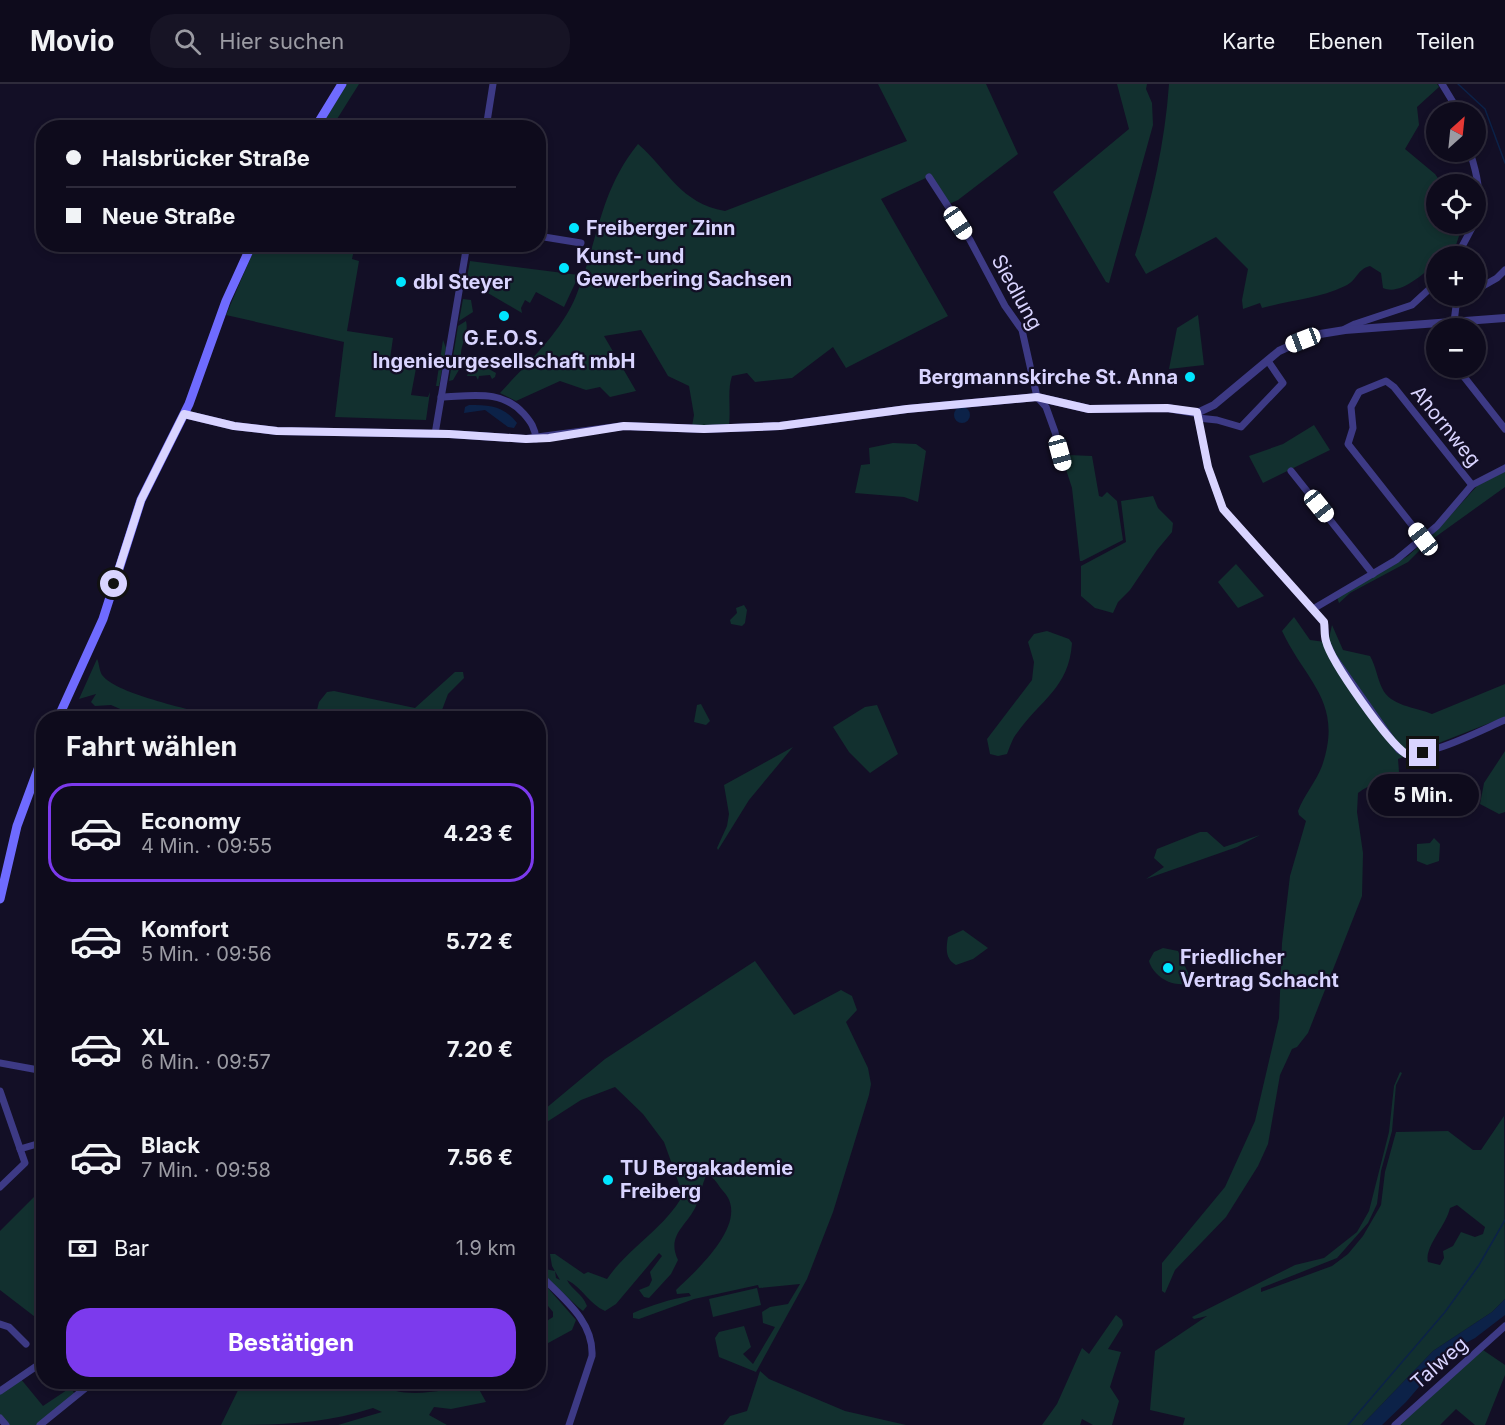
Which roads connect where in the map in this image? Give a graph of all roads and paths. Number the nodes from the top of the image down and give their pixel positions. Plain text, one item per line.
1 (342, 84) edge
2 (493, 84) edge
3 (1442, 84) edge
4 (1453, 102) edge
5 (320, 120) edge
6 (487, 120) edge
7 (929, 177) dead end
8 (546, 237) edge
9 (581, 243) dead end
10 (248, 252) edge
11 (466, 252) edge
12 (1505, 270) edge
13 (1486, 284) edge
14 (1426, 292) edge
15 (1505, 318) edge
16 (1486, 319) edge
17 (1426, 324) edge
18 (1345, 330) junction
19 (1268, 361) junction
20 (1465, 378) edge
21 (441, 397) junction
22 (1037, 397) junction
23 (184, 414) junction
24 (1197, 415) junction
25 (1505, 429) edge
26 (435, 434) junction
27 (537, 439) junction
28 (1064, 467) dead end
29 (1505, 468) edge
30 (1291, 471) dead end
31 (1472, 485) junction
32 (1423, 539) junction
33 (1373, 574) junction
34 (1313, 609) junction
35 (61, 711) edge
36 (1505, 720) edge
37 (36, 775) edge
38 (0, 899) edge
39 (0, 1063) edge
40 (36, 1070) edge
41 (0, 1091) edge
42 (36, 1144) edge
43 (20, 1149) junction
44 (0, 1187) edge
45 (546, 1281) edge
46 (0, 1324) edge
47 (1505, 1326) edge
48 (26, 1344) dead end
49 (36, 1366) edge
50 (84, 1389) edge
51 (0, 1391) edge
52 (0, 1418) edge
53 (6, 1425) edge
54 (40, 1425) edge
55 (569, 1425) edge
56 (1395, 1425) edge

1 - 5 main road
2 - 6 street
3 - 4 street
7 - 22 street, Siedlung
8 - 9 street
10 - 23 main road
11 - 21 street
12 - 13 street
14 - 18 street
15 - 16 street
17 - 18 street
18 - 19 street
19 - 24 street
19 - 24 street
20 - 25 street
21 - 26 street
21 - 27 street
22 - 24 street
22 - 27 street
22 - 28 street, Siedlung
23 - 26 street
23 - 35 main road
24 - 34 street
26 - 27 street
29 - 31 street
30 - 33 street
31 - 32 street
31 - 32 street, Ahornweg
32 - 33 street
33 - 34 street
34 - 36 street
37 - 38 main road
39 - 40 street
41 - 43 street
42 - 43 street
43 - 44 street
45 - 55 street
46 - 48 street
47 - 56 street, Talweg
49 - 51 street
50 - 54 street
52 - 53 street

